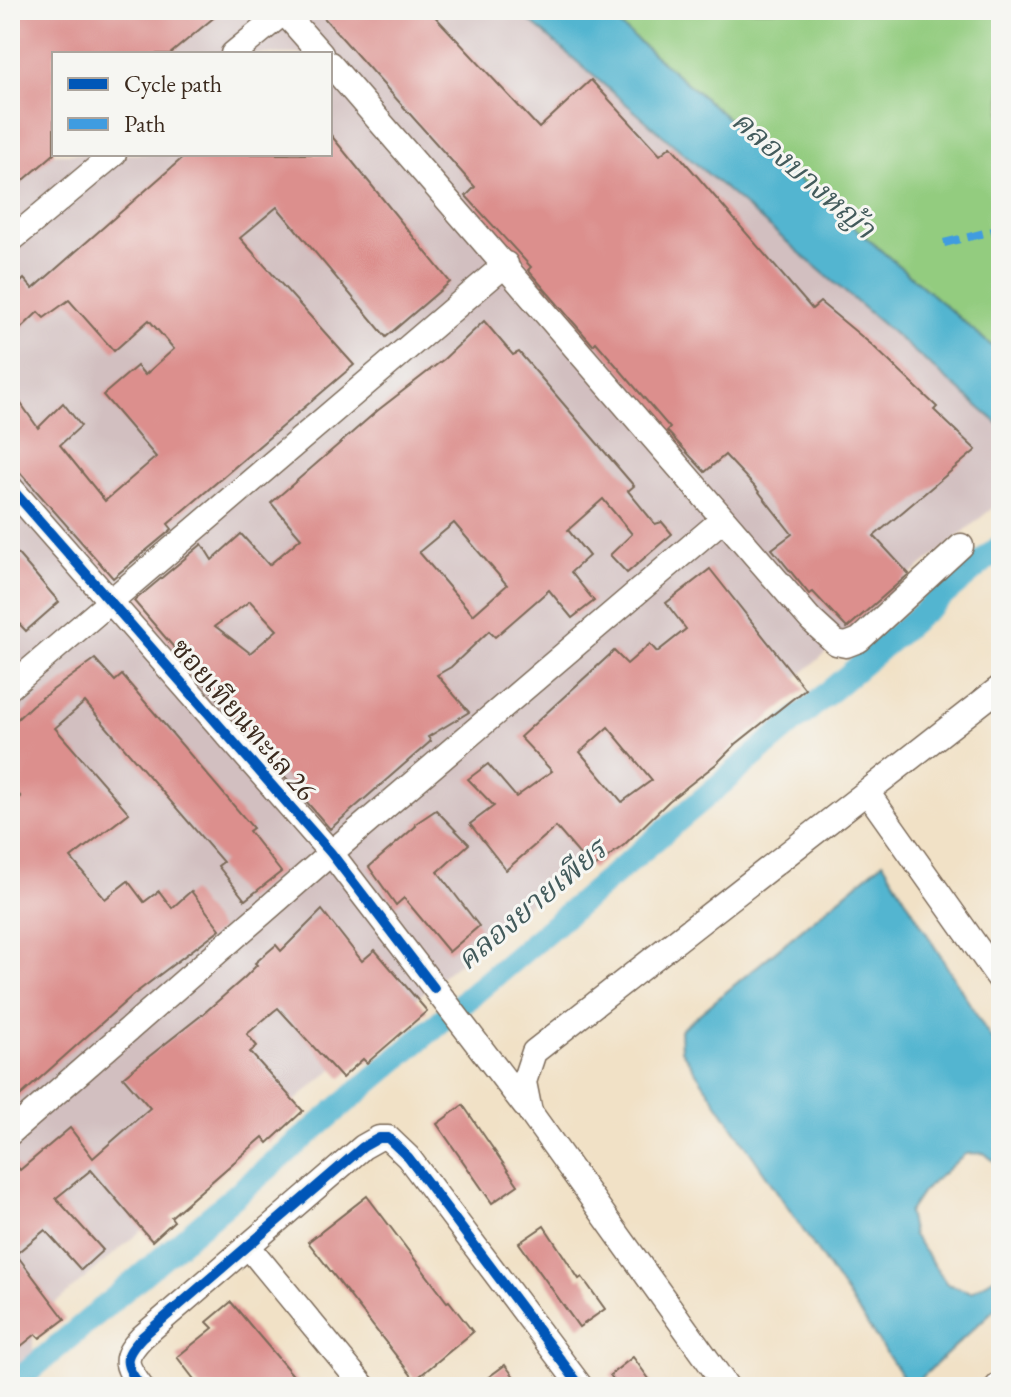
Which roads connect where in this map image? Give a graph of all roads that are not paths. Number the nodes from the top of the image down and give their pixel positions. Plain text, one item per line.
1 (283, 11) edge
2 (235, 52) edge
3 (319, 52) edge
4 (332, 66) edge
5 (112, 156) edge
6 (10, 241) edge
7 (506, 264) junction
8 (10, 487) edge
9 (722, 520) junction
10 (961, 546) dead end
11 (109, 602) junction
12 (10, 687) edge
13 (1001, 687) edge
14 (867, 792) junction
15 (331, 853) junction
16 (1001, 981) edge
17 (530, 1112) junction
18 (10, 1133) edge
19 (248, 1246) junction
20 (141, 1387) edge
21 (364, 1387) edge
22 (581, 1387) edge
23 (727, 1387) edge

1 - 2 street
1 - 3 street
4 - 7 street
5 - 6 street
7 - 9 street
7 - 11 street
8 - 11 street, ซอยเทียนทะเล 26
9 - 10 street
9 - 15 street
11 - 12 street
11 - 15 street, ซอยเทียนทะเล 26
13 - 14 street
14 - 16 street
14 - 17 street
15 - 17 street, ซอยเทียนทะเล 26
15 - 18 street
17 - 23 street, ซอยเทียนทะเล 26
19 - 20 street
19 - 21 street
19 - 22 street

